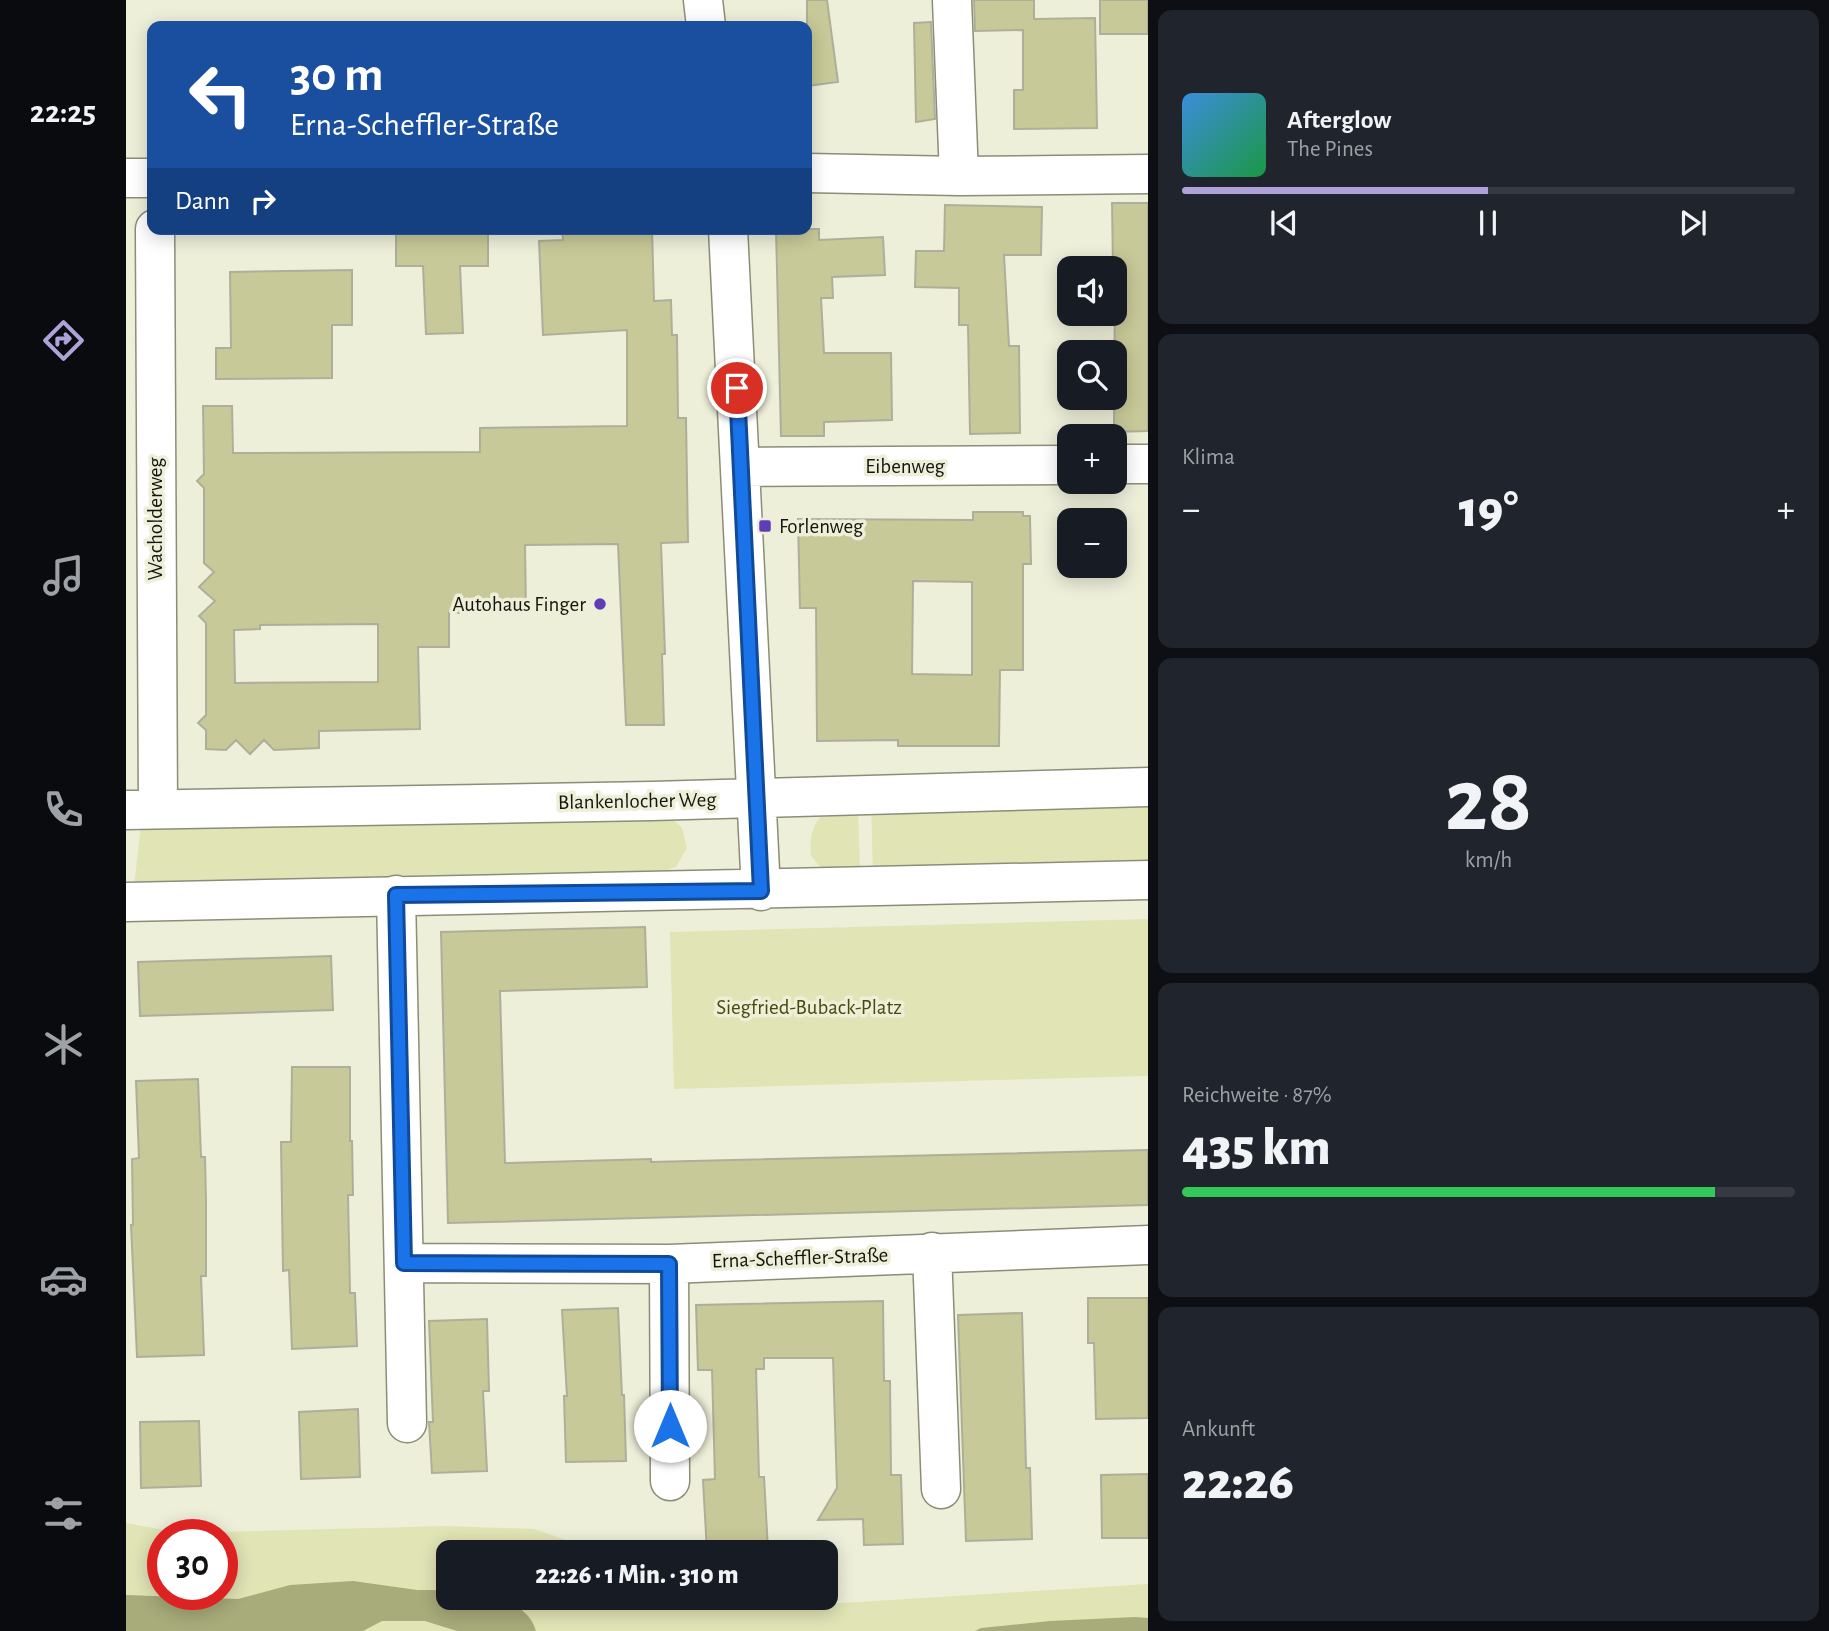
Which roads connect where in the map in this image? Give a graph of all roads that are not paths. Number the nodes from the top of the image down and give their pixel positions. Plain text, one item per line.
1 (703, 0) edge
2 (952, 0) edge
3 (705, 21) edge
4 (812, 173) edge
5 (1148, 174) edge
6 (959, 176) junction
7 (126, 178) edge
8 (147, 178) edge
9 (126, 228) edge
10 (147, 229) edge
11 (154, 235) edge
12 (728, 235) edge
13 (1127, 464) edge
14 (1148, 464) edge
15 (1057, 465) edge
16 (741, 467) junction
17 (1148, 787) edge
18 (757, 798) junction
19 (142, 809) edge
20 (1148, 880) edge
21 (761, 891) junction
22 (396, 895) junction
23 (126, 902) edge
24 (1148, 1245) edge
25 (932, 1252) junction
26 (404, 1263) junction
27 (669, 1264) junction
28 (407, 1423) dead end
29 (670, 1481) dead end
30 (941, 1489) dead end

1 - 3 street
2 - 6 street
4 - 6 street
5 - 6 street
7 - 8 street
9 - 10 street
11 - 19 street, Wacholderweg
12 - 16 street
13 - 14 street
15 - 16 street, Eibenweg
16 - 18 street
17 - 18 street, Blankenlocher Weg
18 - 19 street, Blankenlocher Weg
18 - 21 street
20 - 21 street
21 - 22 street
22 - 23 street
22 - 26 street
24 - 25 street, Erna-Scheffler-Straße
25 - 27 street, Erna-Scheffler-Straße
25 - 30 street
26 - 27 street, Erna-Scheffler-Straße
26 - 28 street
27 - 29 street

